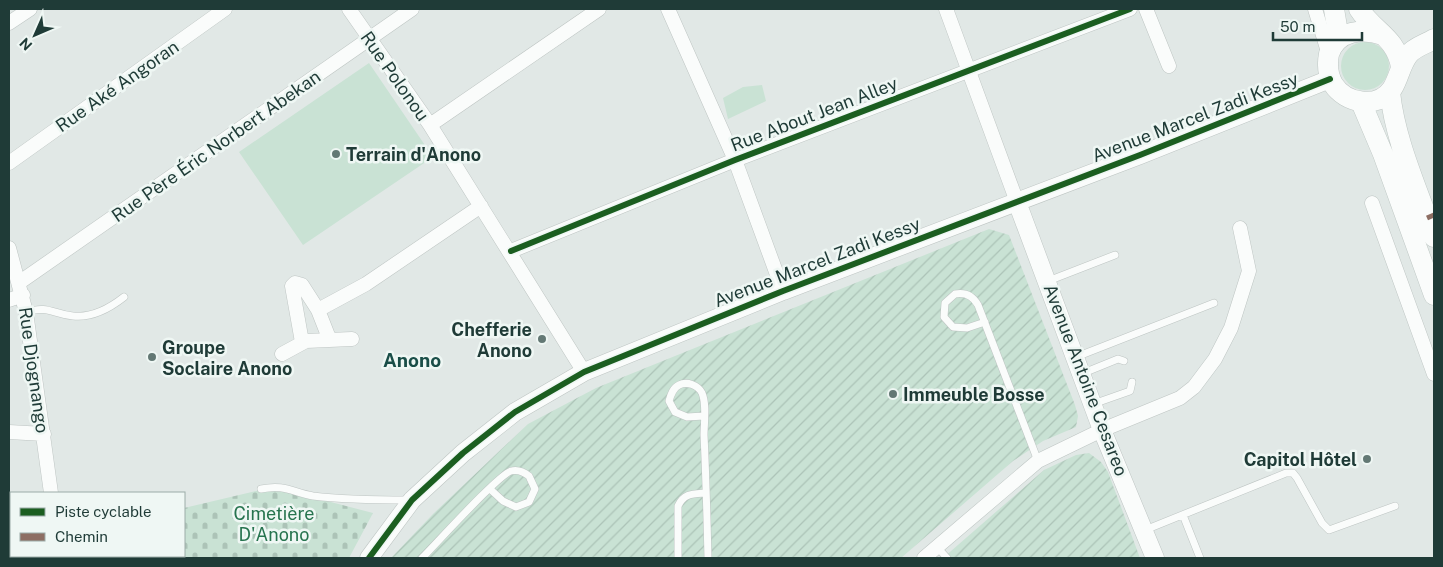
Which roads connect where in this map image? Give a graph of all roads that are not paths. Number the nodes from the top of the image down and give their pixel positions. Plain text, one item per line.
1 (30, 9) edge
2 (225, 9) edge
3 (349, 9) edge
4 (412, 9) edge
5 (599, 9) edge
6 (668, 9) edge
7 (946, 9) edge
8 (1130, 9) edge
9 (1146, 9) edge
10 (1315, 9) edge
11 (1334, 9) edge
12 (1359, 9) edge
13 (9, 23) edge
14 (1434, 32) edge
15 (369, 39) junction
16 (1388, 39) junction
17 (1434, 39) edge
18 (1334, 47) junction
19 (1169, 66) dead end
20 (1400, 67) junction
21 (969, 70) junction
22 (1330, 79) junction
23 (1390, 92) junction
24 (1361, 102) junction
25 (430, 125) junction
26 (735, 160) junction
27 (9, 162) edge
28 (1017, 202) junction
29 (1372, 203) dead end
30 (482, 206) junction
31 (1240, 228) dead end
32 (1434, 237) edge
33 (9, 248) edge
34 (511, 251) junction
35 (1115, 255) dead end
36 (1048, 281) junction
37 (21, 288) junction
38 (783, 290) junction
39 (1434, 295) edge
40 (124, 297) dead end
41 (9, 300) edge
42 (1214, 303) dead end
43 (318, 310) junction
44 (26, 312) junction
45 (985, 322) junction
46 (329, 338) junction
47 (352, 339) dead end
48 (302, 342) junction
49 (282, 354) dead end
50 (1124, 361) dead end
51 (1078, 366) junction
52 (584, 372) junction
53 (1434, 374) edge
54 (1132, 382) dead end
55 (1093, 404) junction
56 (704, 416) junction
57 (1102, 430) junction
58 (9, 432) edge
59 (44, 434) junction
60 (1038, 461) junction
61 (490, 488) junction
62 (261, 489) dead end
63 (51, 492) edge
64 (706, 493) junction
65 (412, 500) junction
66 (1395, 506) dead end
67 (1183, 515) junction
68 (1144, 530) junction
69 (937, 547) junction
70 (369, 558) edge
71 (422, 558) edge
72 (678, 558) edge
73 (708, 558) edge
74 (924, 558) edge
75 (947, 558) edge
76 (1155, 558) edge
77 (1200, 558) edge

1 - 13 street
2 - 27 street, Rue Aké Angoran
3 - 15 street, Rue Polonou
4 - 15 street, Rue Père Éric Norbert Abekan
5 - 25 street
6 - 26 street
7 - 21 street
8 - 21 street, Rue About Jean Alley
9 - 19 street
10 - 18 street
11 - 18 main road
12 - 16 main road
14 - 16 main road
15 - 25 street, Rue Polonou
15 - 37 street, Rue Père Éric Norbert Abekan
16 - 18 main road
16 - 20 main road
17 - 20 main road
18 - 22 main road
20 - 23 main road
21 - 26 street, Rue About Jean Alley
21 - 28 street
22 - 24 main road
22 - 28 street, Avenue Marcel Zadi Kessy
23 - 24 main road
23 - 32 main road
24 - 39 main road
25 - 30 street, Rue Polonou
26 - 34 street, Rue About Jean Alley
26 - 38 street
28 - 36 street, Avenue Antoine Cesareo
28 - 38 street, Avenue Marcel Zadi Kessy
29 - 53 street
30 - 34 street, Rue Polonou
30 - 43 street
31 - 57 street
33 - 37 street, Rue Djognango
34 - 52 street, Rue Polonou
35 - 36 lane
36 - 51 street, Avenue Antoine Cesareo
37 - 41 street, Rue Père Éric Norbert Abekan
37 - 44 street, Rue Djognango
38 - 52 street, Avenue Marcel Zadi Kessy
40 - 44 lane
42 - 51 lane
43 - 46 street
43 - 48 street
44 - 59 street, Rue Djognango
45 - 45 lane
45 - 60 lane
46 - 47 street
46 - 48 street
48 - 49 street
50 - 51 lane
51 - 55 street, Avenue Antoine Cesareo
52 - 65 street, Avenue Marcel Zadi Kessy
54 - 55 lane
55 - 57 street, Avenue Antoine Cesareo
56 - 56 lane
56 - 64 lane
57 - 60 street
57 - 68 street, Avenue Antoine Cesareo
58 - 59 street
59 - 63 street, Rue Djognango
60 - 69 street
61 - 61 lane
61 - 71 lane
62 - 65 lane
64 - 72 lane
64 - 73 lane
65 - 70 street, Avenue Marcel Zadi Kessy
66 - 67 lane
67 - 68 lane
67 - 77 lane
68 - 76 street, Avenue Antoine Cesareo
69 - 74 street
69 - 75 lane

